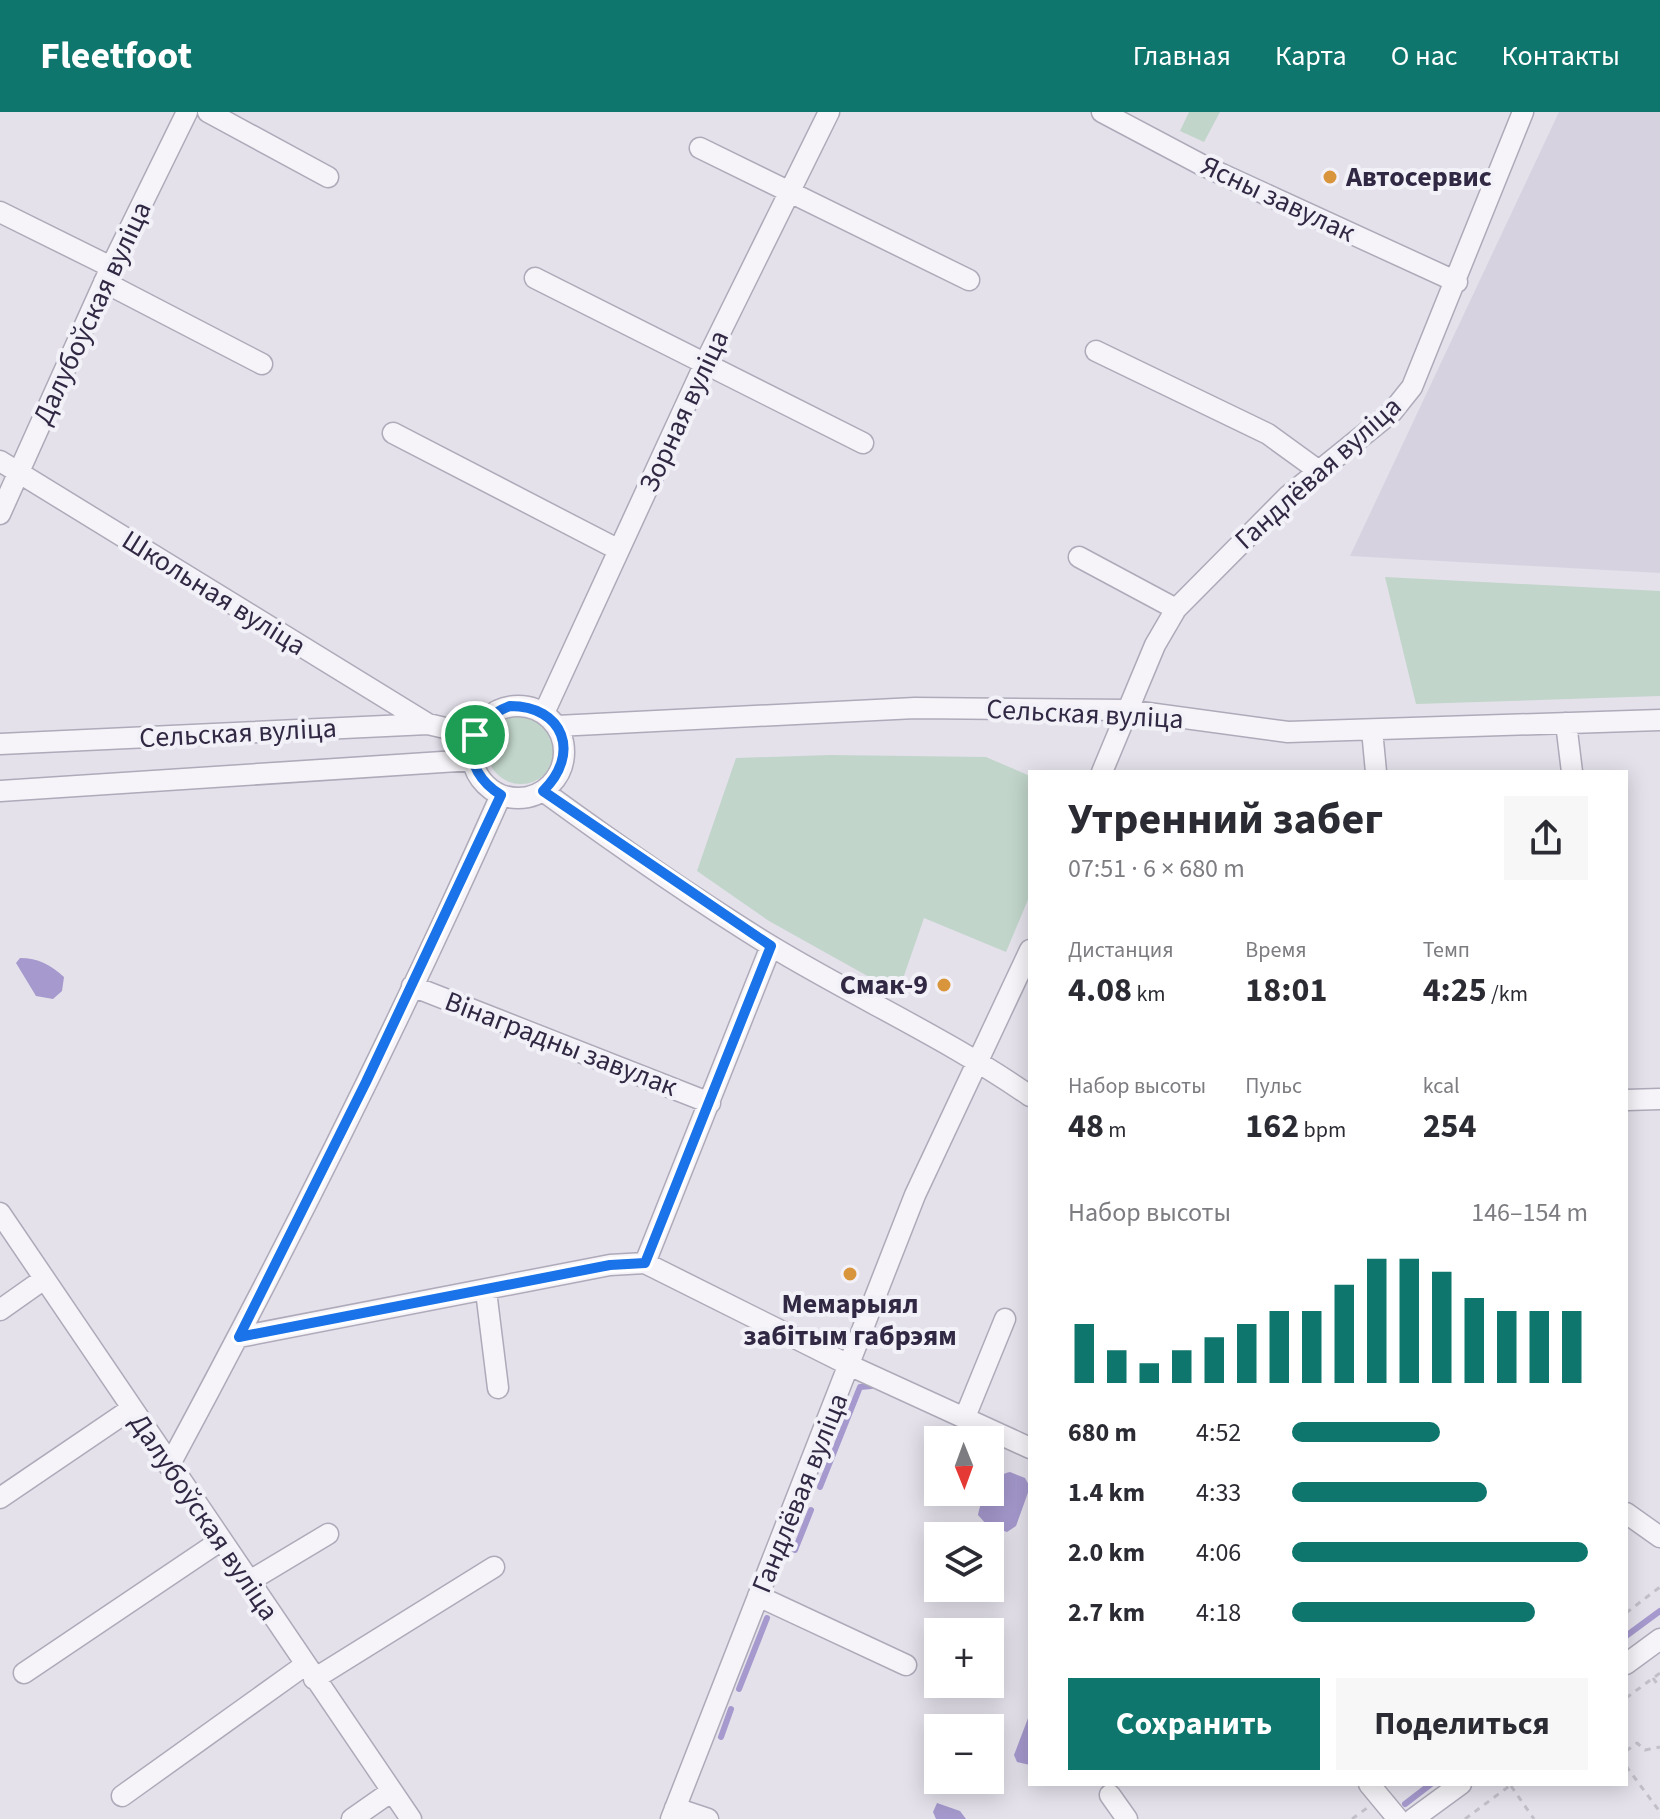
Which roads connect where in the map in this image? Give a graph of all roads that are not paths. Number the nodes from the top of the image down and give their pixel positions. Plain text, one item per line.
1 (187, 112) edge
2 (208, 112) edge
3 (829, 112) edge
4 (1102, 112) edge
5 (1523, 112) edge
6 (700, 148) dead end
7 (328, 177) dead end
8 (789, 191) junction
9 (0, 212) edge
10 (108, 275) junction
11 (535, 278) dead end
12 (969, 280) dead end
13 (1457, 282) junction
14 (1096, 351) dead end
15 (706, 361) junction
16 (262, 364) dead end
17 (393, 433) dead end
18 (863, 443) dead end
19 (0, 461) edge
20 (1319, 471) junction
21 (19, 473) junction
22 (0, 514) edge
23 (619, 550) junction
24 (1079, 557) dead end
25 (1176, 609) junction
26 (1126, 710) junction
27 (550, 719) junction
28 (1660, 720) edge
29 (1566, 723) junction
30 (428, 724) junction
31 (1372, 730) junction
32 (475, 735) junction
33 (0, 744) edge
34 (473, 760) junction
35 (1103, 770) edge
36 (1376, 770) edge
37 (1572, 770) edge
38 (0, 791) edge
39 (543, 791) junction
40 (501, 795) junction
41 (771, 946) junction
42 (1028, 954) edge
43 (412, 986) junction
44 (978, 1060) junction
45 (1028, 1095) edge
46 (1660, 1099) edge
47 (1628, 1100) edge
48 (710, 1103) junction
49 (0, 1213) edge
50 (645, 1263) junction
51 (44, 1279) junction
52 (486, 1291) junction
53 (0, 1310) edge
54 (1005, 1319) dead end
55 (239, 1337) junction
56 (851, 1366) junction
57 (498, 1388) dead end
58 (131, 1409) junction
59 (965, 1417) junction
60 (1028, 1447) edge
61 (169, 1466) junction
62 (0, 1498) edge
63 (1628, 1514) edge
64 (328, 1534) dead end
65 (1660, 1537) edge
66 (220, 1541) junction
67 (494, 1567) dead end
68 (248, 1582) junction
69 (758, 1596) junction
70 (1660, 1639) edge
71 (1628, 1663) edge
72 (906, 1665) dead end
73 (310, 1672) junction
74 (24, 1673) dead end
75 (1371, 1786) edge
76 (1458, 1786) edge
77 (392, 1791) junction
78 (1110, 1795) dead end
79 (122, 1796) dead end
80 (673, 1813) edge
81 (352, 1819) edge
82 (411, 1819) edge
83 (708, 1819) edge
84 (1127, 1819) edge
85 (1398, 1819) edge
86 (1413, 1819) edge

1 - 10 street, Далубоўская вуліца
2 - 7 street
3 - 8 street, Зорная вуліца
4 - 13 street, Ясны завулак
5 - 13 street, Гандлёвая вуліца
6 - 8 street
8 - 12 street
8 - 15 street, Зорная вуліца
9 - 10 street
10 - 16 street
10 - 21 street, Далубоўская вуліца
11 - 15 street
13 - 20 street, Гандлёвая вуліца
14 - 20 street
15 - 18 street
15 - 23 street, Зорная вуліца
17 - 23 street
19 - 21 street, Школьная вуліца
20 - 25 street, Гандлёвая вуліца
21 - 22 street, Далубоўская вуліца
21 - 30 street, Школьная вуліца
23 - 27 street, Зорная вуліца
24 - 25 street
25 - 26 street, Гандлёвая вуліца
26 - 27 street, Сельская вуліца
26 - 31 street, Сельская вуліца
26 - 35 street, Гандлёвая вуліца
27 - 32 street
27 - 39 street
28 - 29 street, Сельская вуліца
29 - 31 street, Сельская вуліца
29 - 37 street
30 - 32 street, Сельская вуліца
30 - 33 street, Сельская вуліца
31 - 36 street
32 - 34 street
34 - 38 street, Сельская вуліца
34 - 40 street
39 - 40 street
39 - 41 street
40 - 43 street
41 - 44 street
41 - 48 street, Вінаградны завулак
42 - 44 street, Гандлёвая вуліца
43 - 48 street, Вінаградны завулак
43 - 55 street
44 - 45 street
44 - 56 street, Гандлёвая вуліца
46 - 47 street
48 - 50 street, Вінаградны завулак
49 - 51 street, Далубоўская вуліца
50 - 52 street
50 - 56 street
51 - 53 street
51 - 58 street, Далубоўская вуліца
52 - 55 street
52 - 57 street
54 - 59 street
55 - 61 street
56 - 59 street
56 - 69 street, Гандлёвая вуліца
58 - 61 street, Далубоўская вуліца
58 - 62 street
59 - 60 street
61 - 66 street, Далубоўская вуліца
63 - 65 street
64 - 68 street
66 - 68 street, Далубоўская вуліца
66 - 74 street
67 - 73 street
68 - 73 street, Далубоўская вуліца
69 - 72 street
69 - 80 street, Гандлёвая вуліца
70 - 71 street
73 - 77 street, Далубоўская вуліца
73 - 79 street
75 - 85 street
76 - 86 street
77 - 81 street
77 - 82 street, Далубоўская вуліца
78 - 84 street
80 - 83 street

